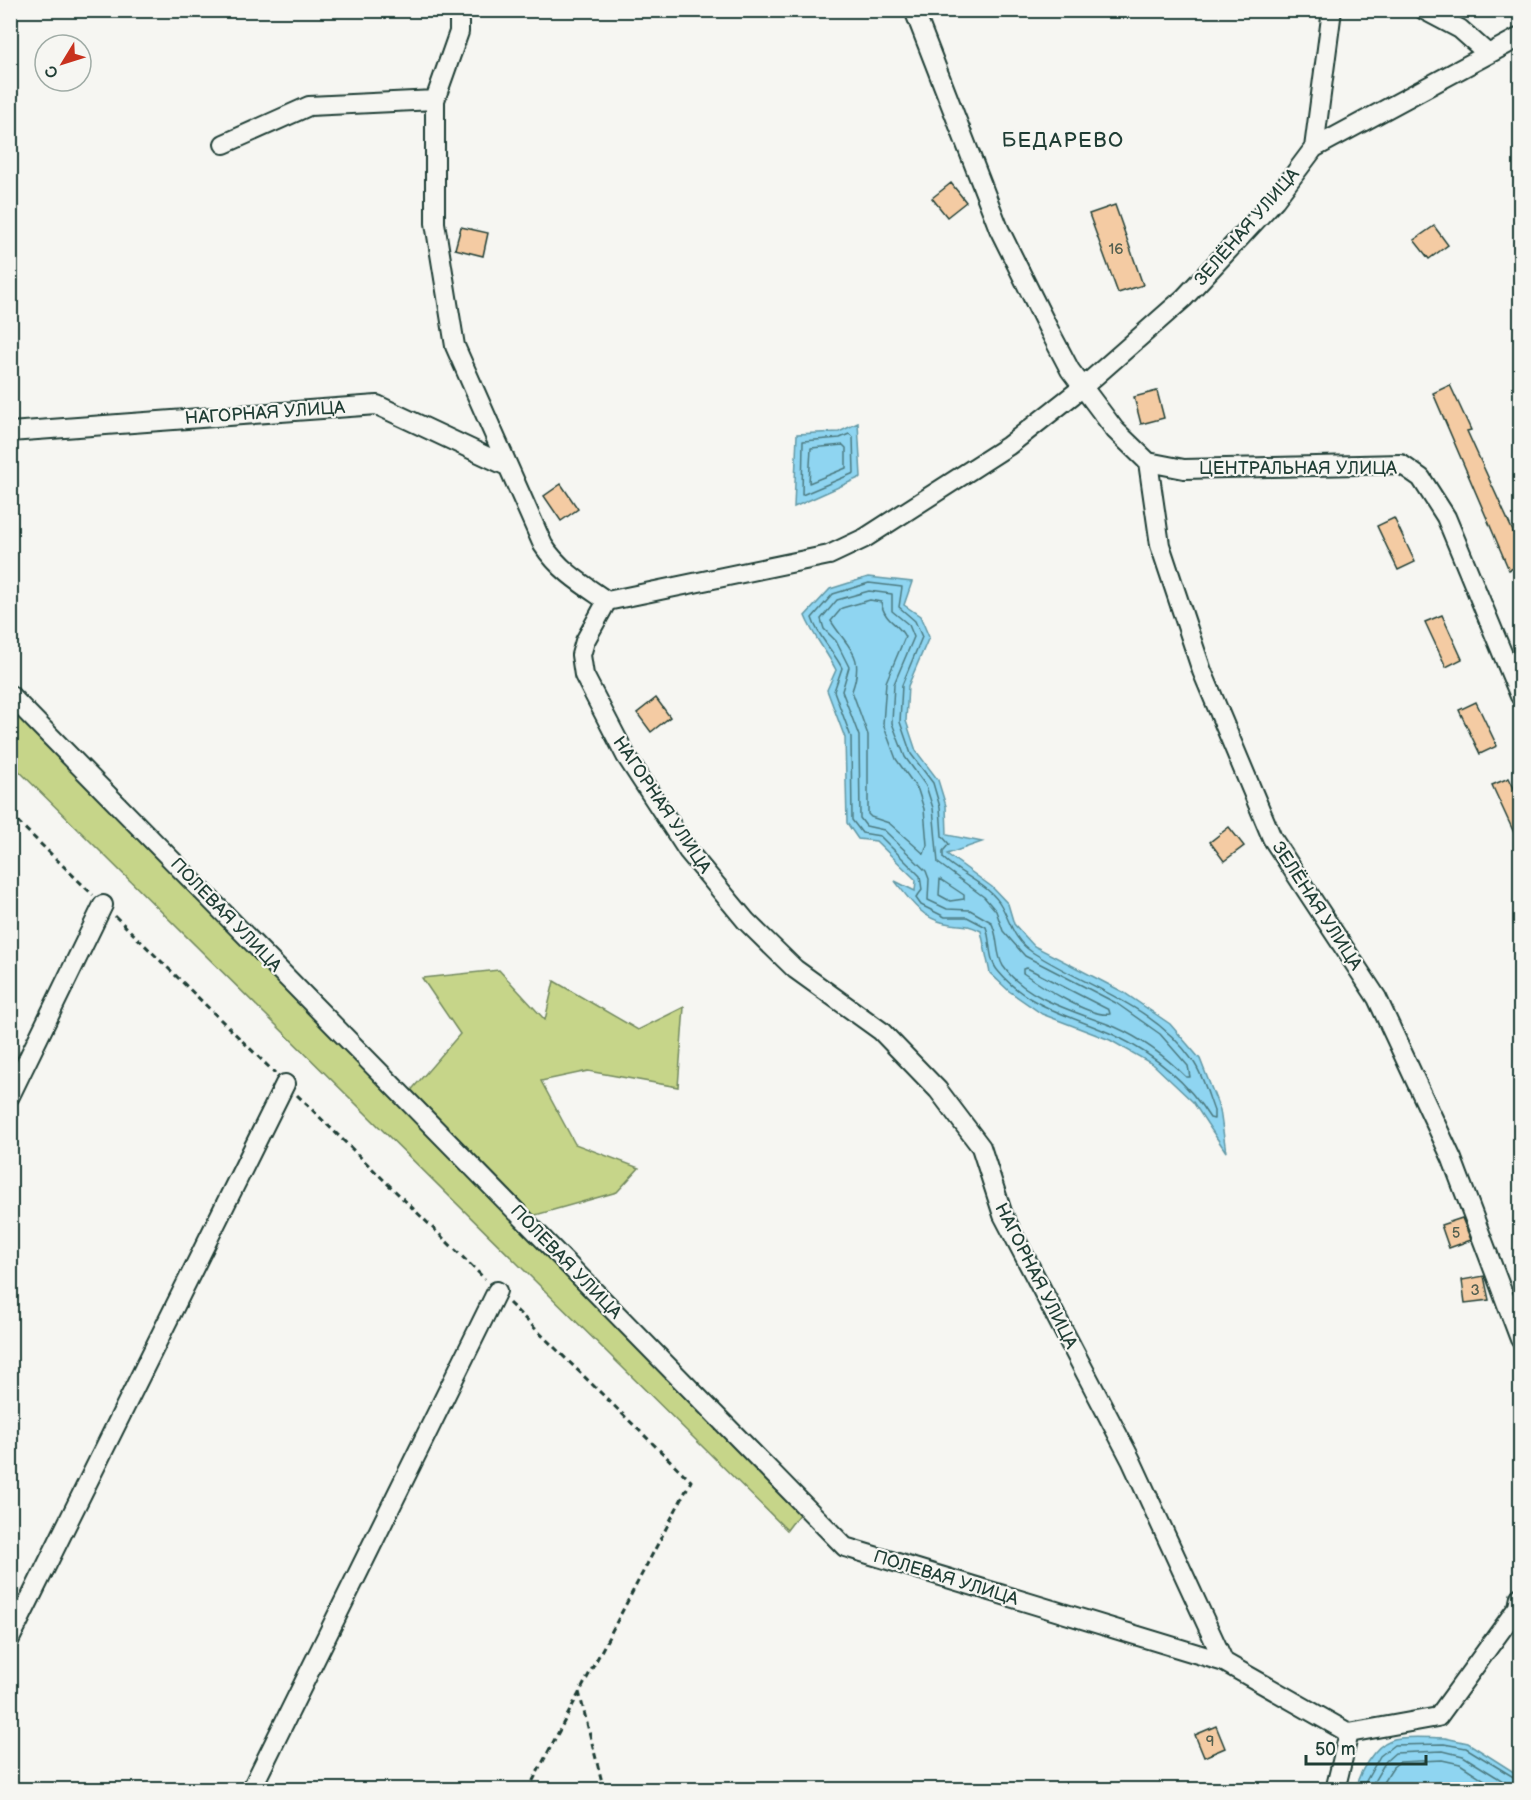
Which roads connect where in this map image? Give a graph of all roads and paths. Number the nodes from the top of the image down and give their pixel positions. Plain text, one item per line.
1 (459, 10) edge
2 (914, 10) edge
3 (1332, 10) edge
4 (1424, 10) edge
5 (1521, 37) edge
6 (1487, 53) junction
7 (435, 100) junction
8 (224, 144) dead end
9 (1314, 148) junction
10 (1083, 387) junction
11 (10, 432) edge
12 (1148, 462) junction
13 (507, 466) junction
14 (607, 601) junction
15 (10, 695) edge
16 (1521, 696) edge
17 (10, 814) edge
18 (103, 905) junction
19 (285, 1084) junction
20 (10, 1096) edge
21 (497, 1291) junction
22 (1521, 1339) edge
23 (1521, 1597) edge
24 (10, 1640) edge
25 (1224, 1662) junction
26 (579, 1692) junction
27 (1349, 1733) junction
28 (251, 1790) edge
29 (528, 1790) edge
30 (604, 1790) edge
31 (1335, 1790) edge

1 - 7 street
2 - 10 street
3 - 9 street
4 - 6 street
5 - 6 street, ЗЕЛЁНАЯ УЛИЦА
6 - 9 street, ЗЕЛЁНАЯ УЛИЦА
7 - 8 street
7 - 13 street
9 - 10 street, ЗЕЛЁНАЯ УЛИЦА
10 - 12 street
10 - 14 street, ЗЕЛЁНАЯ УЛИЦА
11 - 13 street, НАГОРНАЯ УЛИЦА
12 - 16 street, ЦЕНТРАЛЬНАЯ УЛИЦА
12 - 22 street, ЗЕЛЁНАЯ УЛИЦА
13 - 14 street
14 - 25 street, НАГОРНАЯ УЛИЦА
15 - 25 street, ПОЛЕВАЯ УЛИЦА
17 - 18 path
18 - 19 path
18 - 20 street
19 - 21 path
19 - 24 street
21 - 26 path
21 - 28 street
23 - 27 street
25 - 27 street
26 - 29 path
26 - 30 path
27 - 31 street

